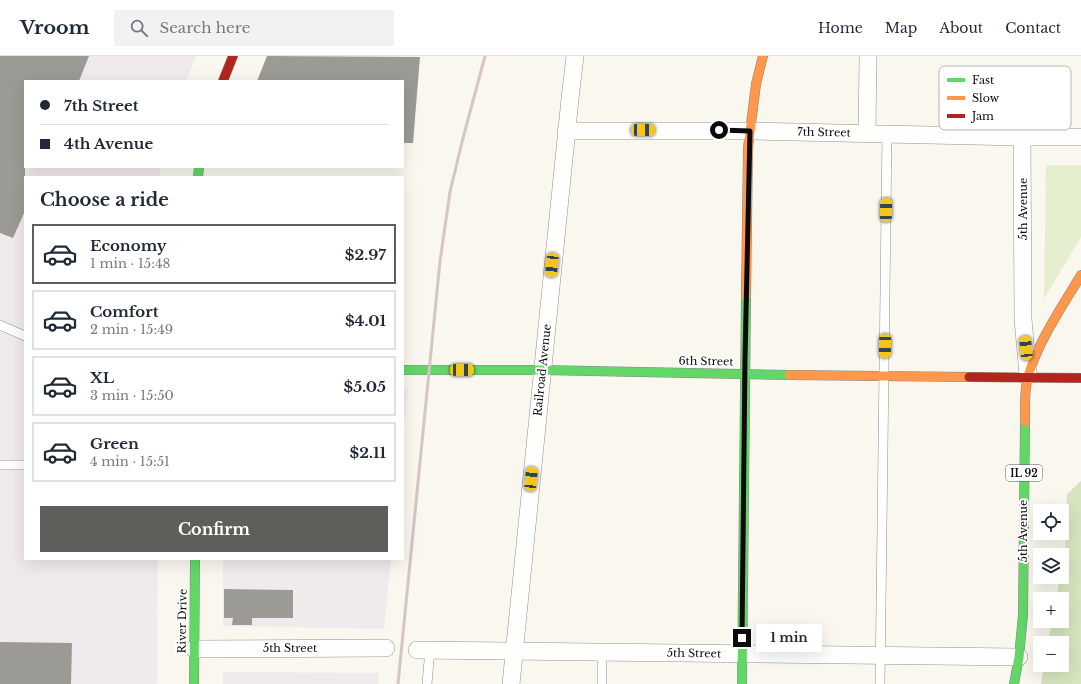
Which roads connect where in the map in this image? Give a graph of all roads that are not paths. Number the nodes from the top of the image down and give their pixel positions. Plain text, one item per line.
1 (233, 56) edge
2 (575, 56) edge
3 (763, 56) edge
4 (868, 56) edge
5 (223, 80) edge
6 (566, 130) junction
7 (750, 131) junction
8 (867, 133) junction
9 (887, 134) junction
10 (1022, 137) junction
11 (1081, 137) edge
12 (1081, 275) edge
13 (0, 325) edge
14 (24, 336) edge
15 (404, 370) edge
16 (542, 370) junction
17 (745, 374) junction
18 (884, 376) junction
19 (1028, 377) junction
20 (1081, 378) edge
21 (0, 466) edge
22 (24, 466) edge
23 (195, 560) edge
24 (386, 648) dead end
25 (194, 649) junction
26 (424, 650) joint
27 (514, 651) junction
28 (602, 652) junction
29 (742, 653) junction
30 (880, 655) junction
31 (1019, 657) junction
32 (194, 684) edge
33 (427, 684) edge
34 (511, 684) edge
35 (602, 684) edge
36 (742, 684) edge
37 (880, 684) edge
38 (1014, 684) edge

1 - 5 main road
2 - 6 street, Railroad Avenue
3 - 7 main road
4 - 8 street
6 - 7 street, 7th Street
6 - 16 street, Railroad Avenue
7 - 8 street, 7th Street
7 - 17 main road
8 - 9 street, 7th Street
9 - 10 street, 7th Street
9 - 18 lane
10 - 11 street, 7th Street
10 - 19 street, 5th Avenue
12 - 19 main road, 5th Avenue / IL 92
13 - 14 lane
15 - 16 main road, 6th Street
16 - 17 main road, 6th Street
16 - 27 street, Railroad Avenue
17 - 18 main road, 6th Street
17 - 29 main road
18 - 19 main road, 6th Street
18 - 30 lane
19 - 20 main road, 6th Street
19 - 31 main road, 5th Avenue / IL 92
21 - 22 lane
23 - 25 main road, River Drive
24 - 25 street, 5th Street
25 - 32 main road, River Drive
26 - 27 street, 5th Street
26 - 33 lane
27 - 28 street, 5th Street
27 - 34 street, Railroad Avenue
28 - 29 street, 5th Street
28 - 35 lane
29 - 30 street, 5th Street
29 - 36 main road
30 - 31 street, 5th Street
30 - 37 lane
31 - 38 main road, 5th Avenue / IL 92

